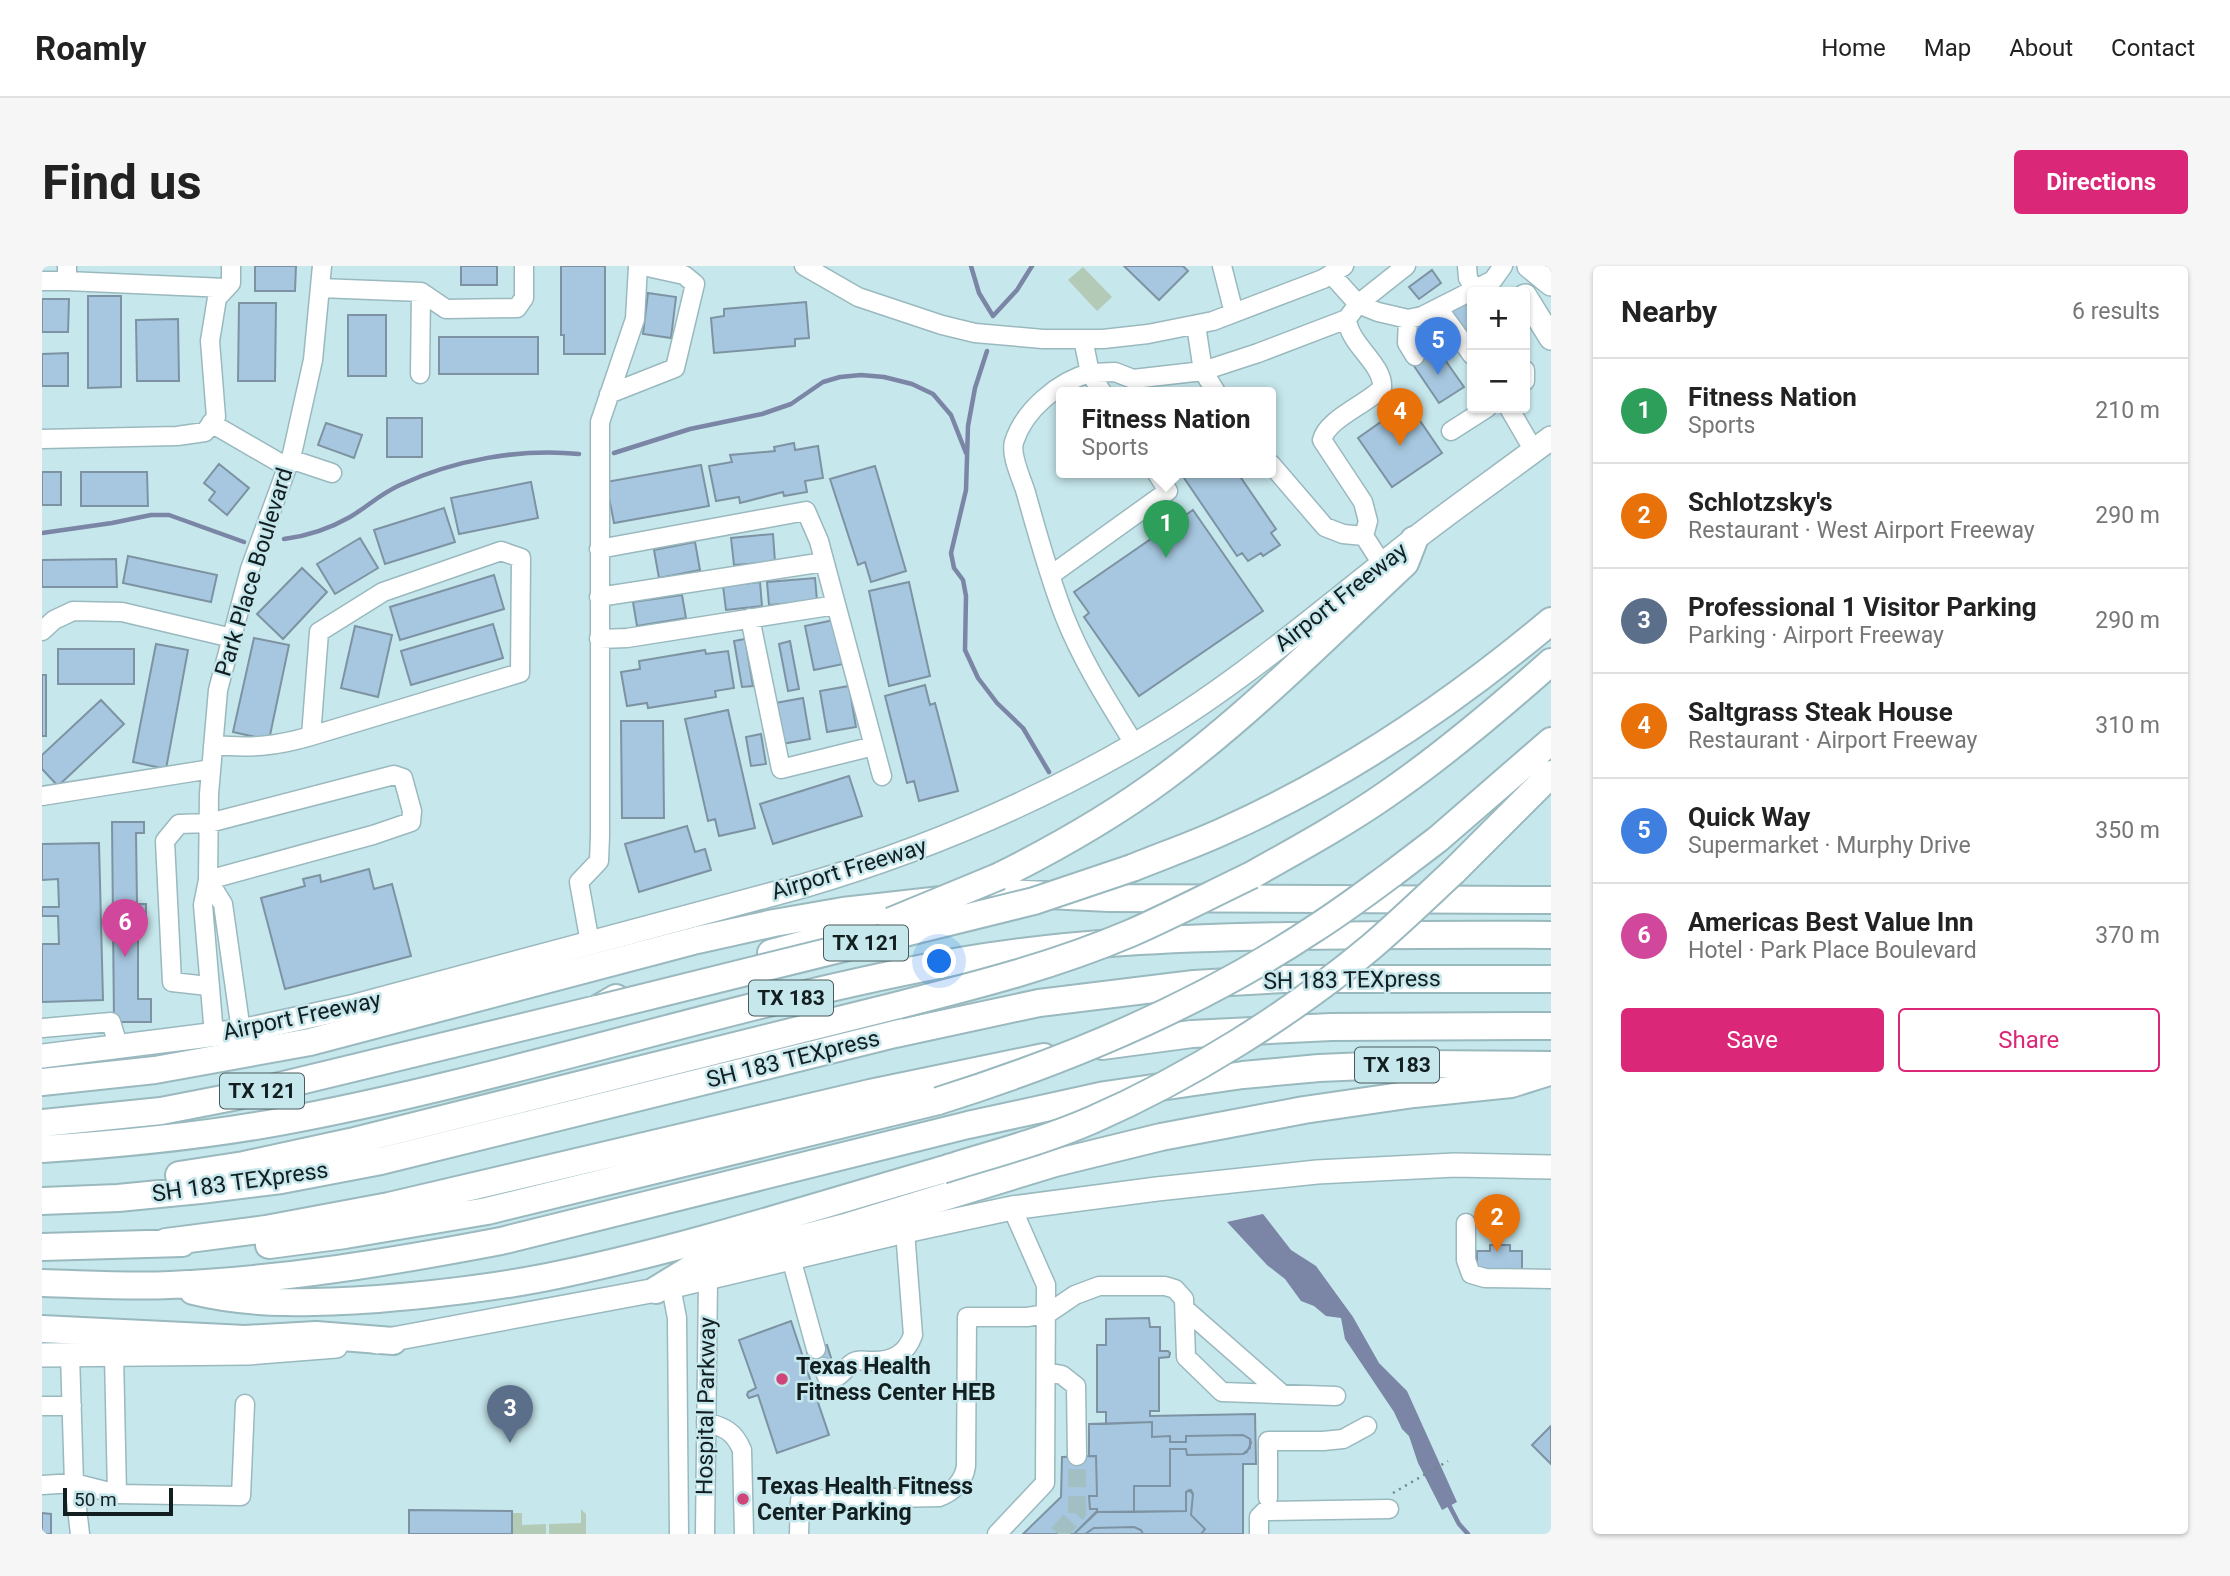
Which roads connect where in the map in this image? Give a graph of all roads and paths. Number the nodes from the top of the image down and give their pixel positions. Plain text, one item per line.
1 (231, 266) edge
2 (322, 266) edge
3 (524, 266) edge
4 (638, 266) edge
5 (643, 266) edge
6 (804, 266) edge
7 (1222, 266) edge
8 (1406, 266) edge
9 (1467, 266) edge
10 (1503, 266) edge
11 (1516, 266) edge
12 (1529, 266) edge
13 (1337, 270) edge
14 (67, 274) edge
15 (42, 281) edge
16 (1551, 284) edge
17 (1473, 287) edge
18 (1482, 287) edge
19 (1522, 287) edge
20 (226, 288) junction
21 (320, 288) junction
22 (421, 292) junction
23 (1467, 295) edge
24 (1358, 304) junction
25 (1530, 304) edge
26 (1437, 308) junction
27 (1234, 313) junction
28 (1347, 319) junction
29 (1408, 319) junction
30 (1196, 325) junction
31 (1083, 338) junction
32 (1551, 338) edge
33 (1468, 350) edge
34 (1415, 356) dead end
35 (1203, 371) junction
36 (1090, 373) junction
37 (420, 374) dead end
38 (1060, 387) edge
39 (1099, 387) edge
40 (1213, 387) edge
41 (1056, 390) edge
42 (610, 394) junction
43 (1480, 413) edge
44 (1514, 413) edge
45 (211, 424) junction
46 (1451, 431) dead end
47 (42, 439) edge
48 (1543, 444) edge
49 (288, 463) junction
50 (1276, 470) edge
51 (332, 472) dead end
52 (1160, 478) edge
53 (1364, 536) junction
54 (1414, 540) junction
55 (598, 549) junction
56 (824, 562) junction
57 (1382, 564) junction
58 (1051, 575) junction
59 (598, 597) junction
60 (836, 606) junction
61 (750, 618) junction
62 (1551, 621) edge
63 (42, 631) edge
64 (232, 638) junction
65 (598, 639) junction
66 (1551, 662) edge
67 (311, 736) junction
68 (1551, 741) edge
69 (213, 745) junction
70 (1135, 745) junction
71 (874, 746) junction
72 (211, 769) junction
73 (1551, 774) edge
74 (882, 776) dead end
75 (42, 796) edge
76 (209, 823) junction
77 (208, 880) junction
78 (1551, 900) edge
79 (1551, 934) edge
80 (590, 943) junction
81 (1551, 979) edge
82 (208, 986) junction
83 (597, 1009) junction
84 (1551, 1026) edge
85 (42, 1028) edge
86 (241, 1031) junction
87 (214, 1035) junction
88 (119, 1048) junction
89 (42, 1056) edge
90 (1551, 1065) edge
91 (1551, 1071) edge
92 (42, 1082) edge
93 (42, 1123) edge
94 (42, 1149) edge
95 (1551, 1167) edge
96 (42, 1199) edge
97 (1012, 1208) junction
98 (1466, 1223) dead end
99 (905, 1231) junction
100 (166, 1242) junction
101 (42, 1247) edge
102 (791, 1258) junction
103 (708, 1279) junction
104 (1551, 1279) edge
105 (42, 1283) edge
106 (167, 1285) junction
107 (664, 1289) junction
108 (1185, 1309) junction
109 (1047, 1314) junction
110 (42, 1329) edge
111 (393, 1341) junction
112 (816, 1349) dead end
113 (42, 1355) edge
114 (70, 1355) junction
115 (114, 1355) junction
116 (823, 1367) dead end
117 (1046, 1372) junction
118 (1282, 1394) junction
119 (1336, 1396) dead end
120 (245, 1404) dead end
121 (42, 1406) edge
122 (72, 1406) junction
123 (705, 1422) junction
124 (1367, 1426) dead end
125 (1077, 1456) tunnel mouth
126 (1448, 1461) dead end
127 (74, 1483) junction
128 (42, 1485) edge
129 (117, 1494) junction
130 (1268, 1498) dead end
131 (1390, 1502) joint
132 (79, 1534) edge
133 (679, 1534) edge
134 (705, 1534) edge
135 (744, 1534) edge
136 (799, 1534) edge
137 (997, 1534) edge
138 (1259, 1534) edge

1 - 20 street
2 - 21 street, Park Place Boulevard
3 - 22 street
4 - 42 street
5 - 42 street
6 - 31 street
7 - 27 street
8 - 24 street
9 - 17 street
10 - 18 street
11 - 19 main road
12 - 16 main road
13 - 24 street
13 - 27 street
14 - 15 street
14 - 20 street
20 - 45 street
21 - 22 street
21 - 49 street, Park Place Boulevard
22 - 37 street
23 - 26 street
24 - 28 street
24 - 29 street
25 - 32 main road
26 - 29 street
26 - 33 street
27 - 30 street
28 - 35 street
28 - 53 street
29 - 34 street
30 - 31 street
30 - 35 street
31 - 36 street
35 - 36 street
35 - 40 street
36 - 38 street
36 - 39 street
41 - 58 street
42 - 55 street
43 - 46 street
44 - 48 street
45 - 47 street
45 - 49 street
48 - 54 main road, Airport Freeway
49 - 51 street
49 - 64 street, Park Place Boulevard
50 - 53 street
52 - 58 street
53 - 57 street
54 - 57 main road, Airport Freeway
54 - 83 highway, bridge
55 - 56 street
55 - 59 street
56 - 59 street
56 - 60 street
57 - 70 main road, Airport Freeway
58 - 70 street
59 - 65 street
60 - 61 street
60 - 71 street
61 - 65 street
61 - 71 street
62 - 83 highway, TX 121, bridge
63 - 64 street
64 - 69 street, Park Place Boulevard
65 - 80 street
66 - 96 highway, bridge
67 - 67 street
67 - 69 street
68 - 100 highway, bridge
69 - 72 street, Park Place Boulevard
70 - 80 main road, Airport Freeway
71 - 74 street
72 - 75 street
72 - 76 street, Park Place Boulevard
73 - 106 highway, bridge
76 - 77 street, Park Place Boulevard
76 - 77 street
76 - 82 street
77 - 82 street, Park Place Boulevard
77 - 86 street, Park Place Boulevard
78 - 92 highway
79 - 94 highway, TX 183
80 - 86 main road, Airport Freeway
81 - 96 highway, SH 183 TEXpress
82 - 87 street, Park Place Boulevard
83 - 93 highway, TX 121
84 - 100 highway, SH 183 TEXpress
85 - 88 street
86 - 87 main road, Airport Freeway
87 - 88 main road, Airport Freeway
88 - 89 main road, Airport Freeway
90 - 106 highway, TX 183
91 - 107 highway
95 - 97 main road
97 - 99 main road
97 - 109 street
98 - 104 street
99 - 102 main road
99 - 116 street
100 - 101 highway
102 - 103 main road
102 - 112 street
103 - 107 main road
103 - 123 street, Hospital Parkway
105 - 106 highway
107 - 111 main road
107 - 133 street, Hospital Parkway
108 - 109 street
108 - 118 street
108 - 118 street
109 - 117 street
109 - 136 street
110 - 111 highway
111 - 115 main road
113 - 114 main road
114 - 115 main road
114 - 122 street
115 - 129 street
117 - 125 street
117 - 137 street
118 - 119 street
120 - 129 street
121 - 122 street
122 - 127 street
123 - 134 street, Hospital Parkway
123 - 135 street
124 - 130 street
126 - 131 path
127 - 128 street
127 - 129 street
127 - 132 street
131 - 138 street

